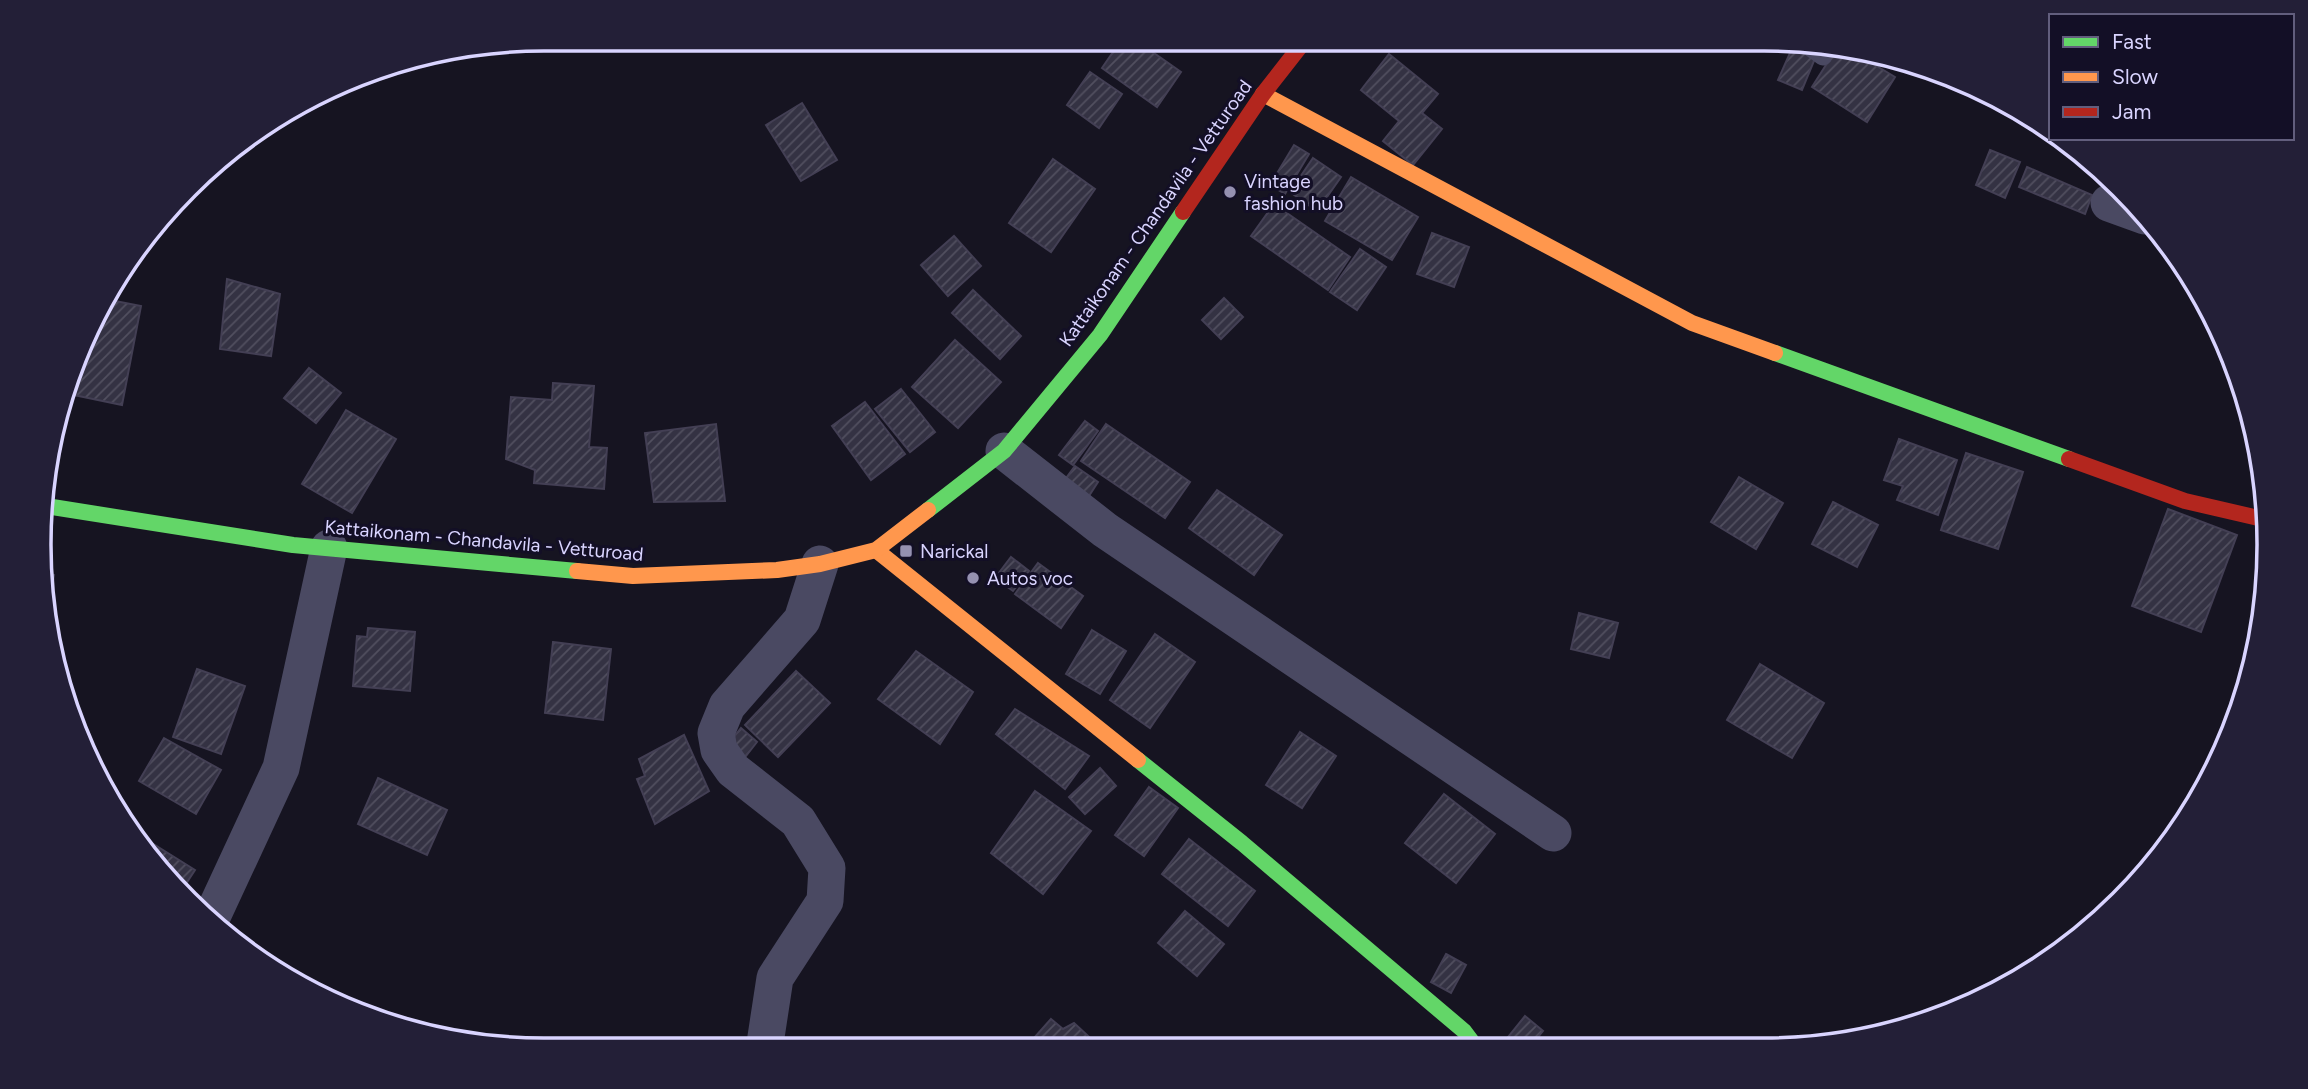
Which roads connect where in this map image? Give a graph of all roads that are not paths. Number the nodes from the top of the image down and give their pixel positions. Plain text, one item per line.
1 (1296, 51) edge
2 (1263, 94) junction
3 (2109, 203) dead end
4 (2126, 209) edge
5 (1004, 451) junction
6 (52, 507) edge
7 (2256, 517) edge
8 (329, 548) junction
9 (876, 550) junction
10 (820, 564) junction
11 (1553, 833) dead end
12 (214, 912) edge
13 (766, 1038) edge
14 (1469, 1038) edge

1 - 2 street, Kattaikonam - Chandavila - Vetturoad
2 - 5 street, Kattaikonam - Chandavila - Vetturoad
2 - 7 street
3 - 4 street
5 - 9 street, Kattaikonam - Chandavila - Vetturoad
5 - 11 street
6 - 8 street, Kattaikonam - Chandavila - Vetturoad
8 - 10 street, Kattaikonam - Chandavila - Vetturoad
8 - 12 street
9 - 10 street, Kattaikonam - Chandavila - Vetturoad
9 - 14 street
10 - 13 street

